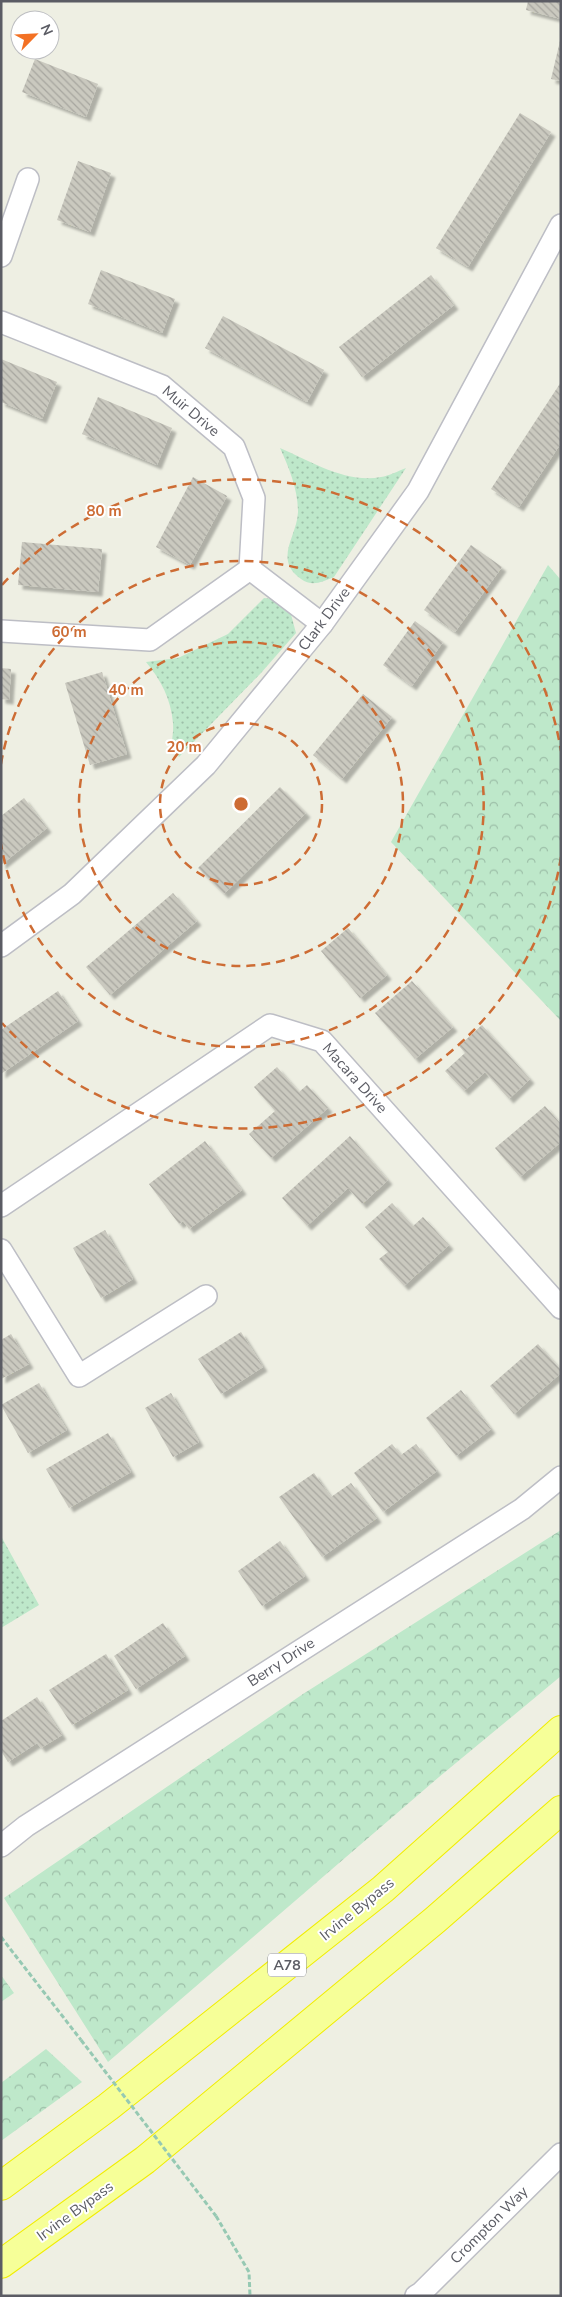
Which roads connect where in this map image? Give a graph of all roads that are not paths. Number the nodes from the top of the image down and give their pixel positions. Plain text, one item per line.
1 (28, 179) dead end
2 (561, 225) edge
3 (1, 256) edge
4 (1, 322) edge
5 (250, 569) junction
6 (322, 624) junction
7 (1, 631) edge
8 (1, 946) edge
9 (1, 1206) edge
10 (1, 1250) edge
11 (206, 1296) dead end
12 (561, 1308) edge
13 (561, 1477) edge
14 (561, 1730) edge
15 (561, 1810) edge
16 (1, 1846) edge
17 (561, 2154) edge
18 (1, 2186) edge
19 (1, 2264) edge
20 (416, 2296) edge

1 - 3 street
2 - 6 street, Clark Drive
4 - 5 street, Muir Drive
5 - 6 street
5 - 7 street
6 - 8 street, Clark Drive
9 - 12 street, Macara Drive
10 - 11 street
13 - 16 street, Berry Drive
14 - 18 highway, Irvine Bypass / A78
15 - 19 highway, Irvine Bypass
17 - 20 street, Crompton Way

